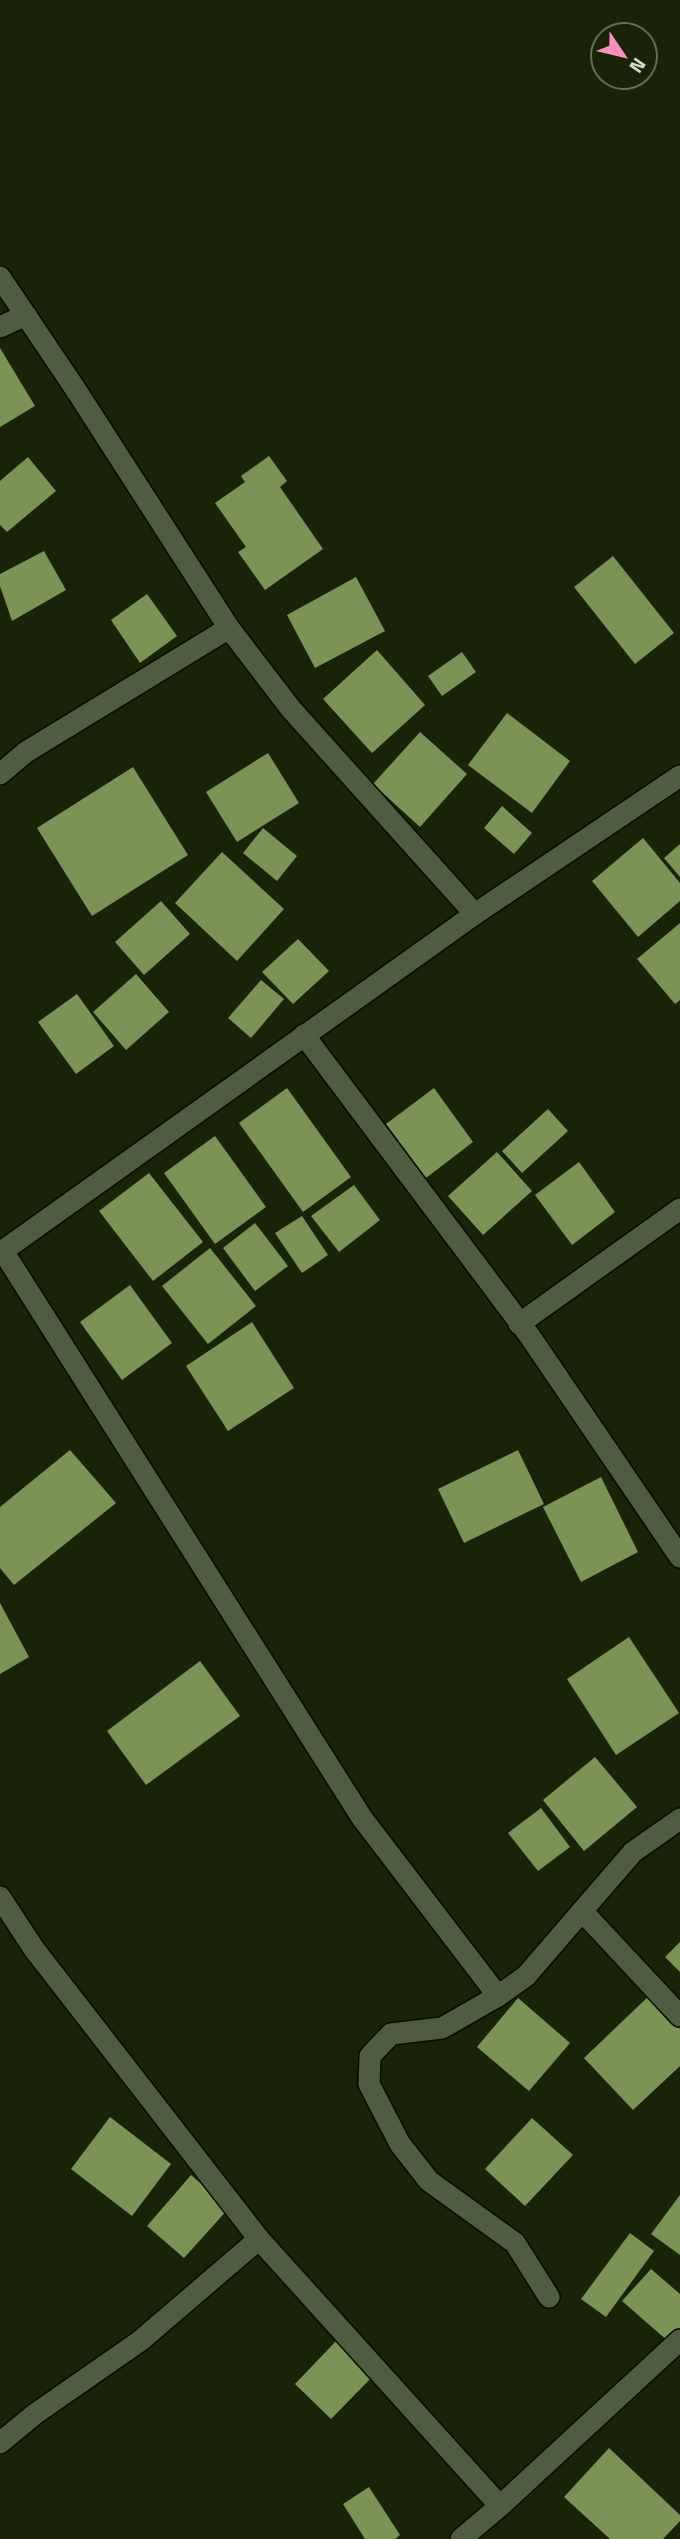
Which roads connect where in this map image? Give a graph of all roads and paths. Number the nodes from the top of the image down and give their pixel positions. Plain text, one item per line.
1 (0, 277) edge
2 (26, 315) junction
3 (0, 327) edge
4 (229, 628) junction
5 (0, 774) edge
6 (680, 776) edge
7 (475, 914) junction
8 (304, 1035) junction
9 (680, 1209) edge
10 (1, 1252) edge
11 (519, 1324) junction
12 (680, 1557) edge
13 (680, 1819) edge
14 (0, 1898) edge
15 (582, 1911) junction
16 (498, 1997) junction
17 (680, 2017) edge
18 (258, 2239) junction
19 (549, 2297) dead end
20 (680, 2340) edge
21 (0, 2443) edge
22 (500, 2506) junction
23 (461, 2539) edge

1 - 2 street
2 - 3 street
2 - 4 street
4 - 5 street
4 - 7 street
6 - 7 street
7 - 8 street
8 - 10 street
8 - 11 street
9 - 11 street
10 - 16 street
11 - 12 street
13 - 15 street
14 - 18 street
15 - 16 street
15 - 17 street
16 - 19 street
18 - 21 street
18 - 22 street
20 - 22 street
22 - 23 street

